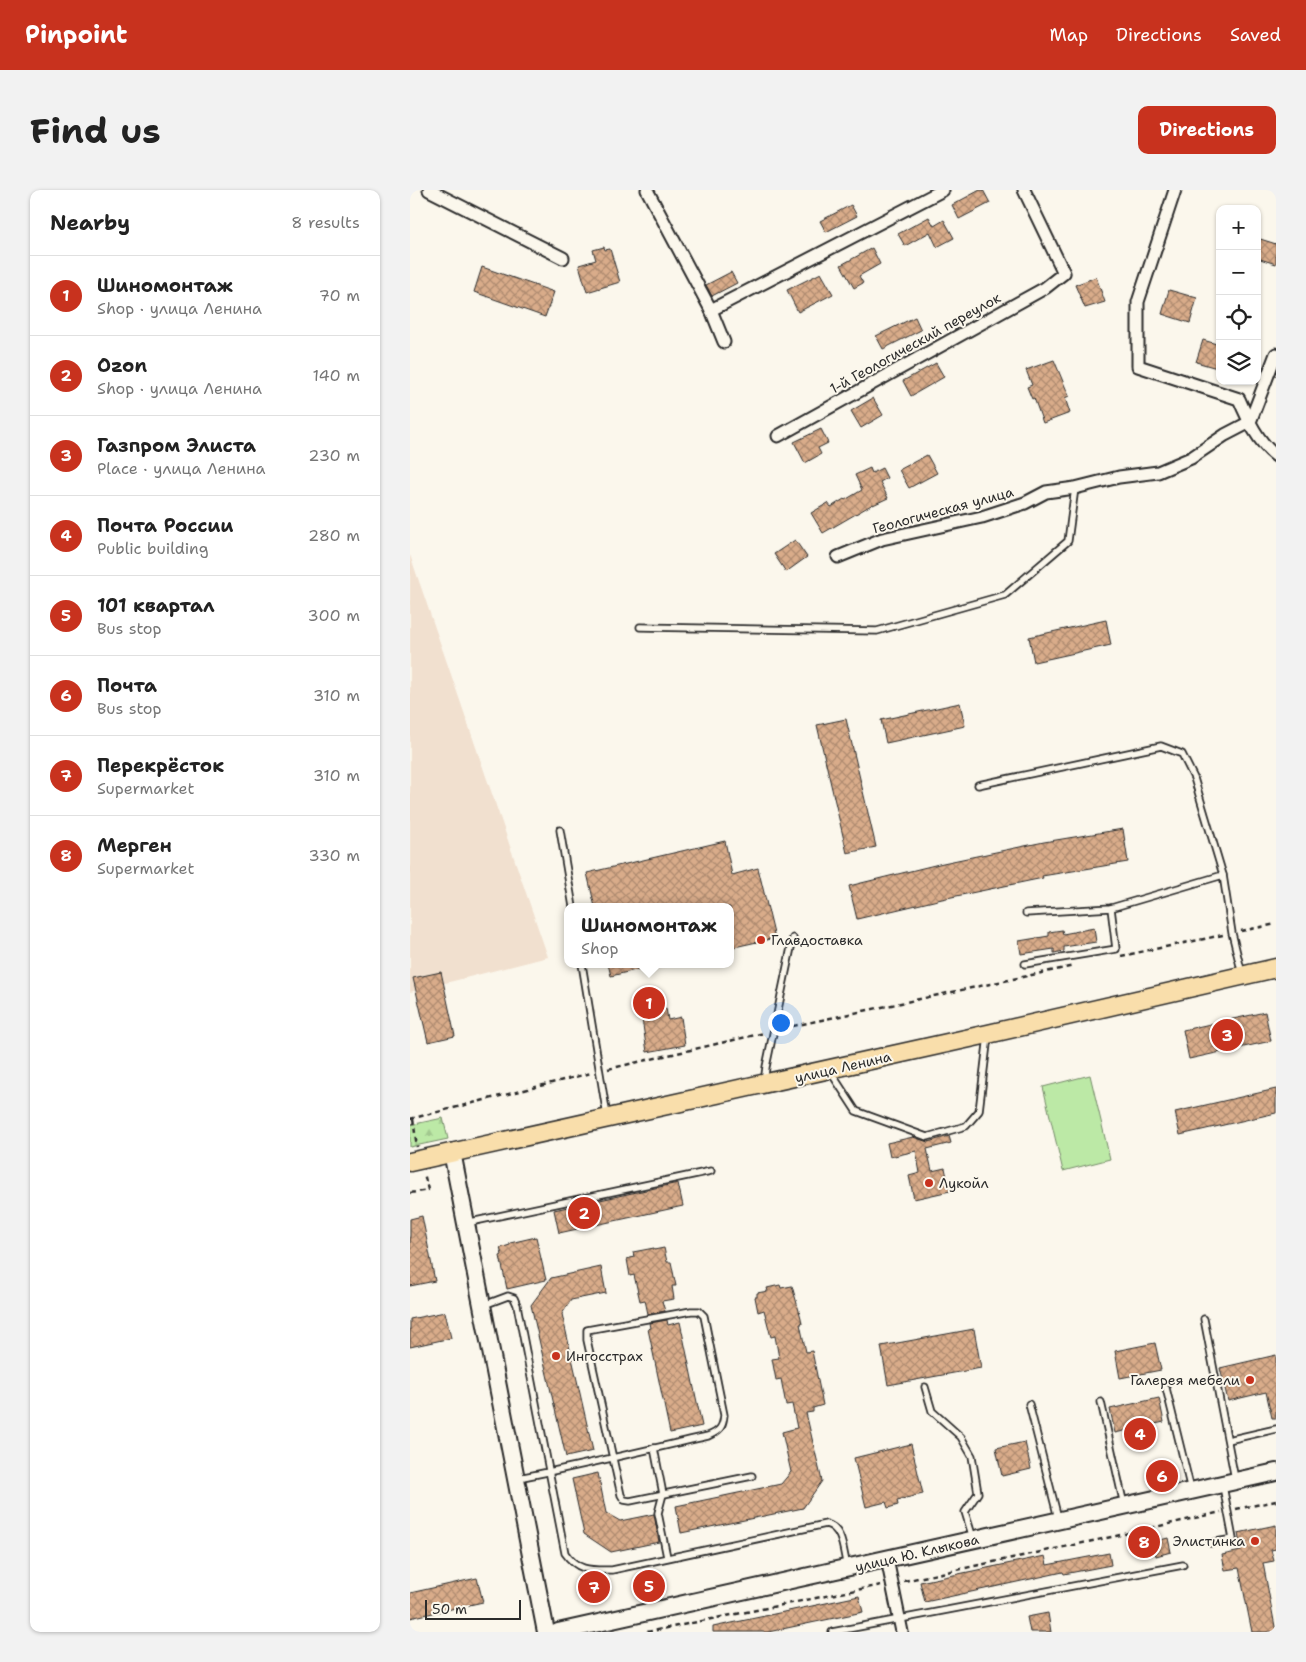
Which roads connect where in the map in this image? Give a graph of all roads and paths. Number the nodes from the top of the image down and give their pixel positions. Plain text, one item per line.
1 (429, 190) edge
2 (647, 190) edge
3 (943, 190) edge
4 (1024, 190) edge
5 (1175, 190) edge
6 (563, 258) dead end
7 (711, 310) junction
8 (724, 342) dead end
9 (1276, 354) edge
10 (1250, 422) junction
11 (778, 436) dead end
12 (1276, 456) edge
13 (1075, 488) junction
14 (838, 557) dead end
15 (640, 627) dead end
16 (978, 785) dead end
17 (560, 830) dead end
18 (1222, 875) junction
19 (572, 903) edge
20 (1111, 908) junction
21 (1026, 913) dead end
22 (1276, 924) edge
23 (1232, 933) junction
24 (793, 938) dead end
25 (1115, 958) dead end
26 (1025, 964) dead end
27 (1076, 966) dead end
28 (583, 968) edge
29 (1275, 970) edge
30 (1242, 976) junction
31 (773, 1031) junction
32 (988, 1034) junction
33 (829, 1070) junction
34 (600, 1071) junction
35 (767, 1084) junction
36 (608, 1118) junction
37 (411, 1119) edge
38 (452, 1152) junction
39 (417, 1161) edge
40 (711, 1171) dead end
41 (410, 1194) edge
42 (466, 1223) junction
43 (482, 1305) junction
44 (1204, 1319) dead end
45 (924, 1387) dead end
46 (1166, 1388) dead end
47 (1101, 1402) dead end
48 (1029, 1404) dead end
49 (1276, 1430) edge
50 (1228, 1440) junction
51 (654, 1448) junction
52 (613, 1458) junction
53 (550, 1472) junction
54 (1276, 1472) edge
55 (752, 1476) dead end
56 (516, 1478) junction
57 (1229, 1483) junction
58 (1191, 1491) junction
59 (663, 1494) junction
60 (1276, 1501) edge
61 (1124, 1506) junction
62 (1228, 1511) junction
63 (1059, 1521) junction
64 (974, 1540) junction
65 (1210, 1543) dead end
66 (667, 1558) junction
67 (887, 1559) junction
68 (1183, 1565) dead end
69 (847, 1568) junction
70 (892, 1583) junction
71 (899, 1618) junction
72 (546, 1632) edge
73 (558, 1632) edge
74 (647, 1632) edge
75 (832, 1632) edge
76 (902, 1632) edge

1 - 6 street
2 - 7 street
3 - 7 street
4 - 11 street, 1-й Геологический переулок
5 - 10 street
7 - 8 street
9 - 10 street
10 - 12 street
10 - 13 street, Геологическая улица
13 - 14 street, Геологическая улица
13 - 15 lane
16 - 18 lane
17 - 19 lane
18 - 20 lane
18 - 23 lane
20 - 21 lane
20 - 26 lane
22 - 23 path
23 - 25 path
23 - 30 lane
24 - 31 lane
27 - 31 path
28 - 34 lane
29 - 30 main road, улица Ленина
30 - 32 main road, улица Ленина
31 - 34 path
31 - 35 lane
32 - 33 main road, улица Ленина
32 - 33 lane
33 - 35 main road, улица Ленина
34 - 36 lane
34 - 37 path
35 - 36 main road, улица Ленина
36 - 38 main road, улица Ленина
37 - 39 path
38 - 39 main road, улица Ленина
38 - 42 main road
39 - 41 path
40 - 42 lane
42 - 43 main road
43 - 53 lane
43 - 56 main road
44 - 50 lane
45 - 64 lane
46 - 58 lane
47 - 61 lane
48 - 63 lane
49 - 50 lane
50 - 57 lane
51 - 52 lane
51 - 52 lane
51 - 59 lane
52 - 53 lane
52 - 59 lane
53 - 56 lane
53 - 66 lane
54 - 57 main road, улица Ю. Клыкова
55 - 59 lane
56 - 72 main road
57 - 58 main road, улица Ю. Клыкова
57 - 62 lane
58 - 61 main road, улица Ю. Клыкова
59 - 66 lane
60 - 62 path
61 - 63 main road, улица Ю. Клыкова
62 - 65 lane
62 - 70 path
63 - 64 main road, улица Ю. Клыкова
64 - 67 main road, улица Ю. Клыкова
66 - 69 lane
67 - 69 main road, улица Ю. Клыкова
67 - 70 street
68 - 71 lane
69 - 73 main road, улица Ю. Клыкова
70 - 71 street
70 - 74 path
71 - 75 lane
71 - 76 street

